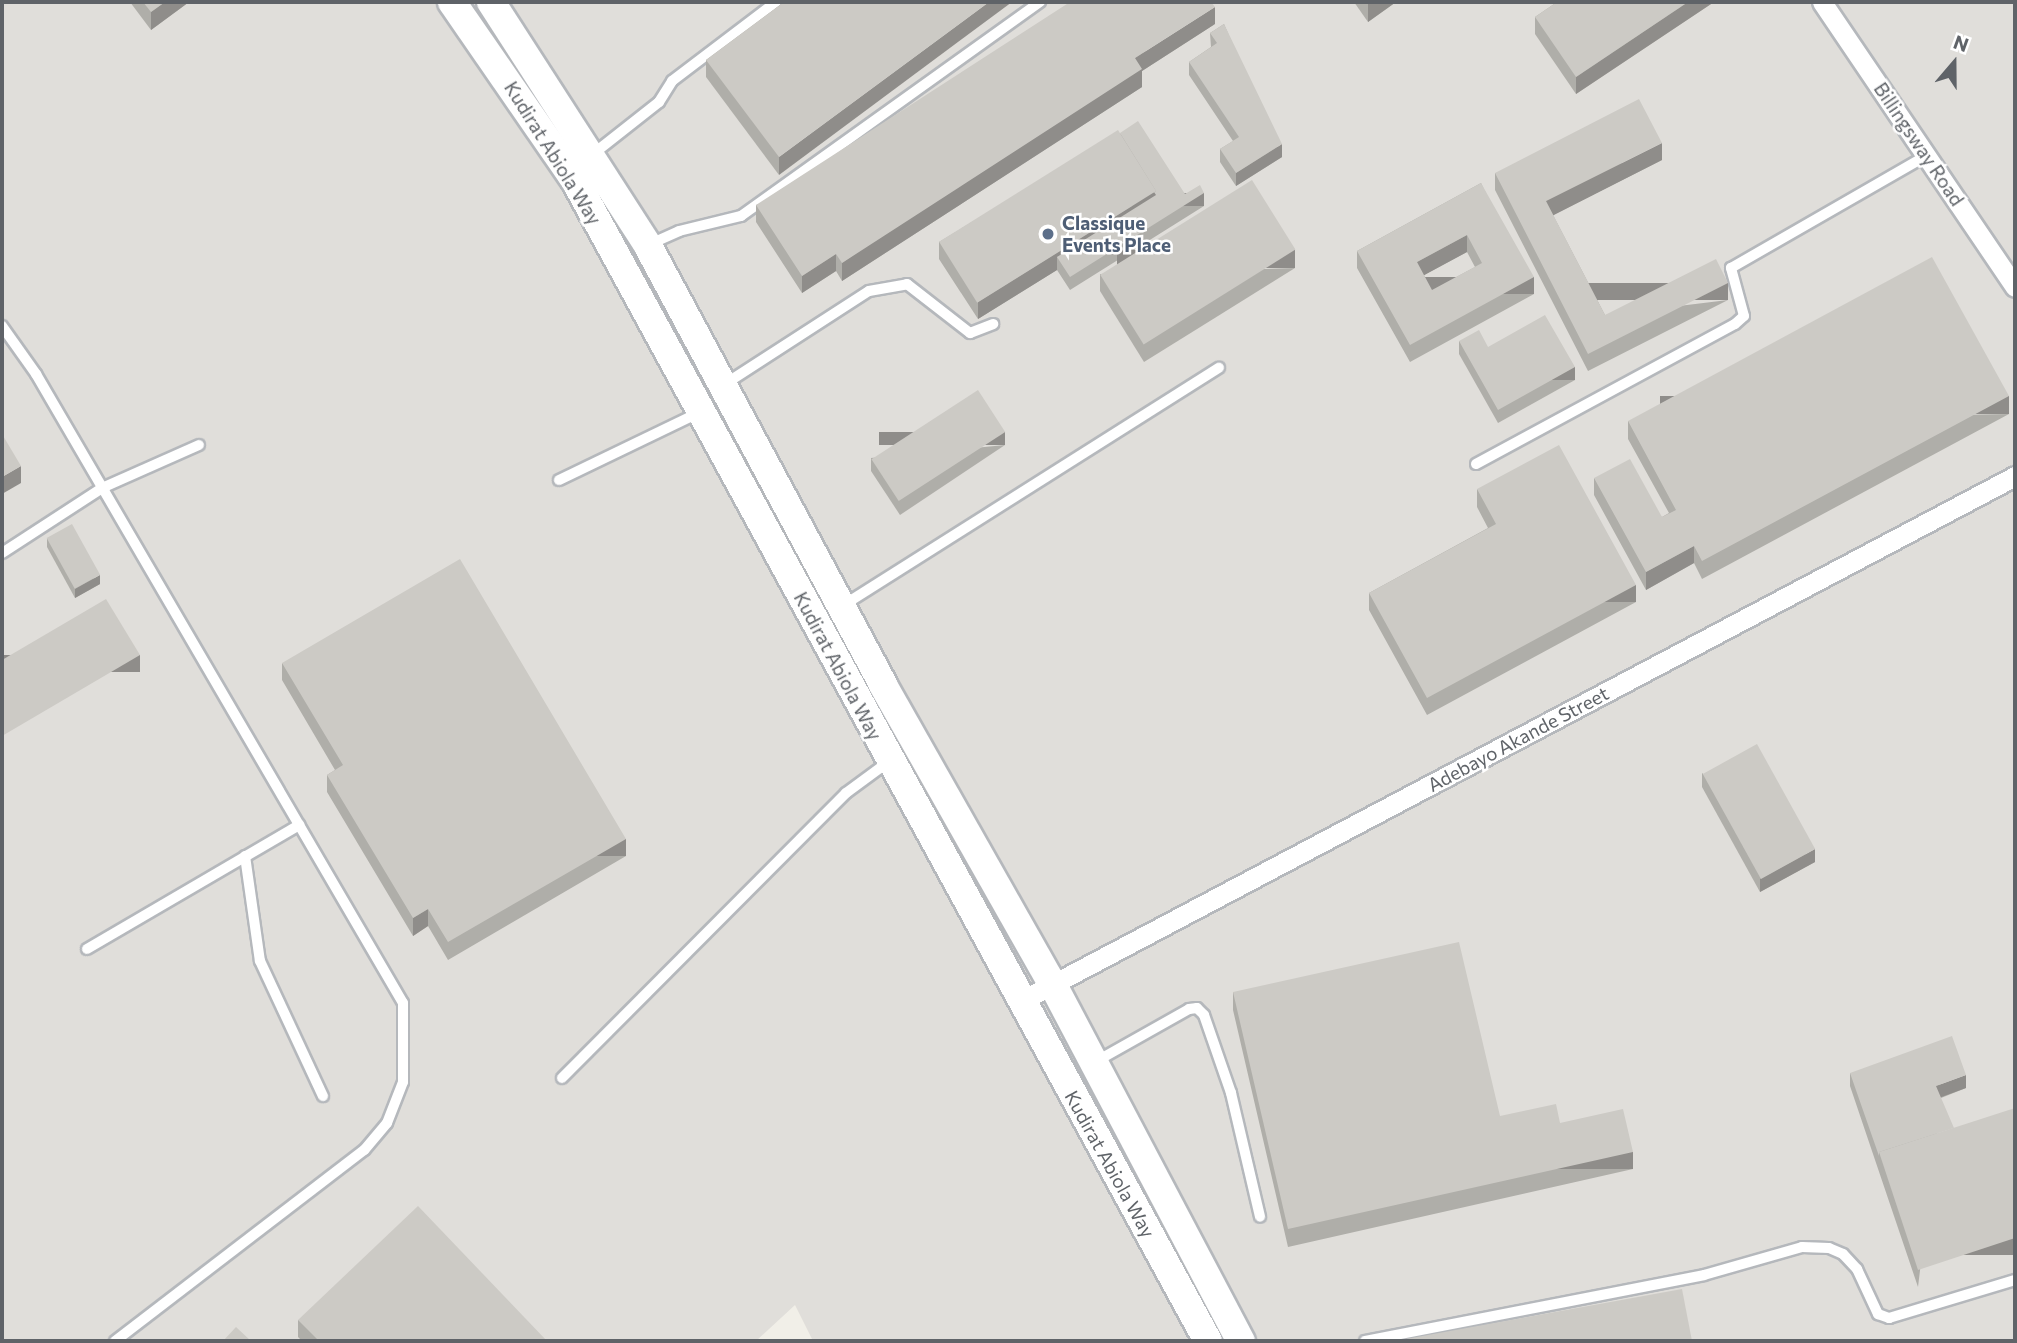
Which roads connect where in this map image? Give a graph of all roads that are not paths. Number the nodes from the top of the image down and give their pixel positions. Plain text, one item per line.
1 (452, 2) edge
2 (491, 2) edge
3 (776, 2) edge
4 (1040, 2) edge
5 (1822, 2) edge
6 (592, 155) junction
7 (1926, 156) junction
8 (648, 246) junction
9 (2015, 287) edge
10 (993, 324) dead end
11 (2, 326) edge
12 (1219, 368) dead end
13 (725, 384) junction
14 (700, 412) junction
15 (199, 445) dead end
16 (1476, 464) dead end
17 (2015, 476) edge
18 (559, 480) dead end
19 (103, 488) junction
20 (2, 553) edge
21 (842, 607) junction
22 (889, 761) junction
23 (299, 825) junction
24 (245, 856) junction
25 (87, 949) dead end
26 (1053, 985) junction
27 (1021, 1001) junction
28 (1091, 1063) junction
29 (562, 1078) dead end
30 (323, 1096) dead end
31 (1260, 1217) dead end
32 (2015, 1280) edge
33 (115, 1341) edge
34 (1208, 1341) edge
35 (1241, 1341) edge
36 (1365, 1341) edge

1 - 14 main road, Kudirat Abiola Way
2 - 6 main road, Kudirat Abiola Way
3 - 6 lane
4 - 8 lane
5 - 7 street, Billingsway Road
6 - 8 main road, Kudirat Abiola Way
7 - 9 street, Billingsway Road
7 - 16 lane
8 - 13 main road, Kudirat Abiola Way
10 - 13 lane
11 - 19 lane
12 - 21 lane
13 - 21 main road, Kudirat Abiola Way
14 - 18 lane
14 - 22 main road, Kudirat Abiola Way
15 - 19 lane
17 - 26 street, Adebayo Akande Street
19 - 20 lane
19 - 23 lane
21 - 26 main road, Kudirat Abiola Way
22 - 27 main road, Kudirat Abiola Way
22 - 29 lane
23 - 24 lane
23 - 33 lane
24 - 25 lane
24 - 30 lane
26 - 27 street, Adebayo Akande Street
26 - 28 main road, Kudirat Abiola Way
27 - 34 main road, Kudirat Abiola Way
28 - 31 lane
28 - 35 main road, Kudirat Abiola Way
32 - 36 lane

